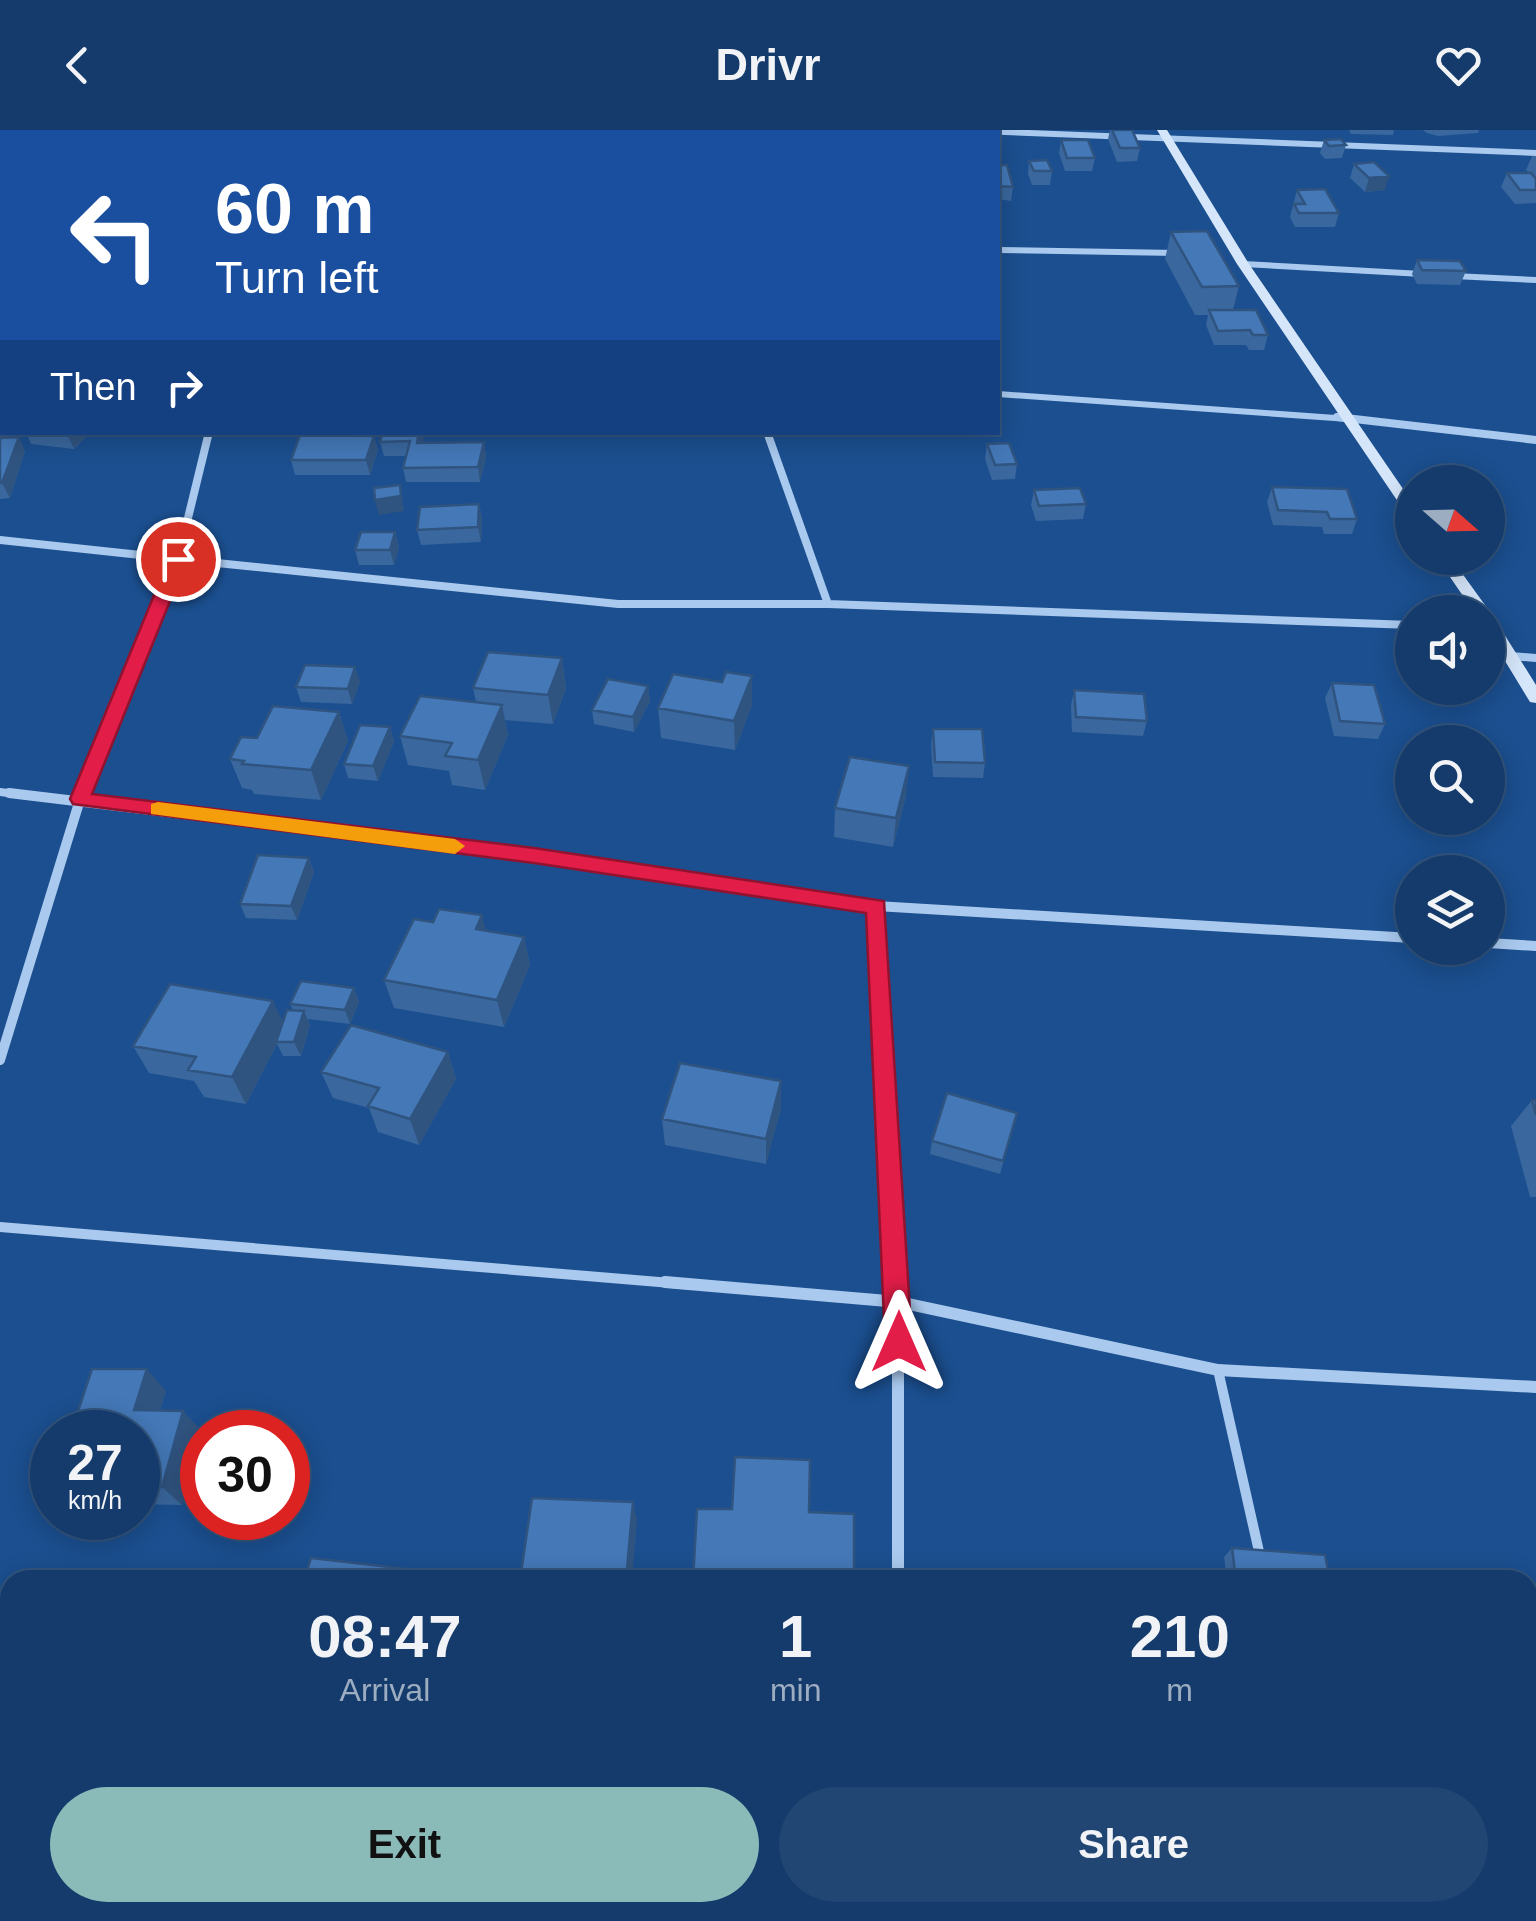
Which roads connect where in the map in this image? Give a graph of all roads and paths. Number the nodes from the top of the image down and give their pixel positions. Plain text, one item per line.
1 (1000, 131) edge
2 (1166, 134) edge
3 (1536, 153) edge
4 (1000, 250) edge
5 (1182, 253) edge
6 (1219, 254) edge
7 (1241, 259) junction
8 (1536, 280) edge
9 (1000, 394) edge
10 (1347, 418) junction
11 (207, 435) edge
12 (768, 435) edge
13 (1536, 440) edge
14 (1395, 487) edge
15 (0, 540) edge
16 (178, 559) junction
17 (828, 604) junction
18 (1395, 624) edge
19 (1505, 648) edge
20 (1511, 656) junction
21 (1536, 658) edge
22 (1536, 698) edge
23 (0, 792) edge
24 (80, 799) junction
25 (876, 906) junction
26 (1395, 937) edge
27 (1505, 944) edge
28 (1536, 946) edge
29 (0, 1060) edge
30 (0, 1228) edge
31 (899, 1302) junction
32 (1218, 1370) junction
33 (1536, 1387) edge
34 (1261, 1561) edge
35 (898, 1570) edge

1 - 2 street
2 - 3 street
2 - 7 street
4 - 5 street
6 - 7 street
7 - 8 street
7 - 10 street
9 - 10 street
10 - 13 street
10 - 14 street
11 - 16 street
12 - 17 street
15 - 16 street
16 - 17 street
16 - 24 street
17 - 18 street
19 - 20 street
20 - 21 street
20 - 22 street
23 - 24 street
24 - 25 street
24 - 29 street
25 - 26 street
25 - 31 street
27 - 28 street
30 - 31 street
31 - 32 street
31 - 35 street
32 - 33 street
32 - 34 lane

